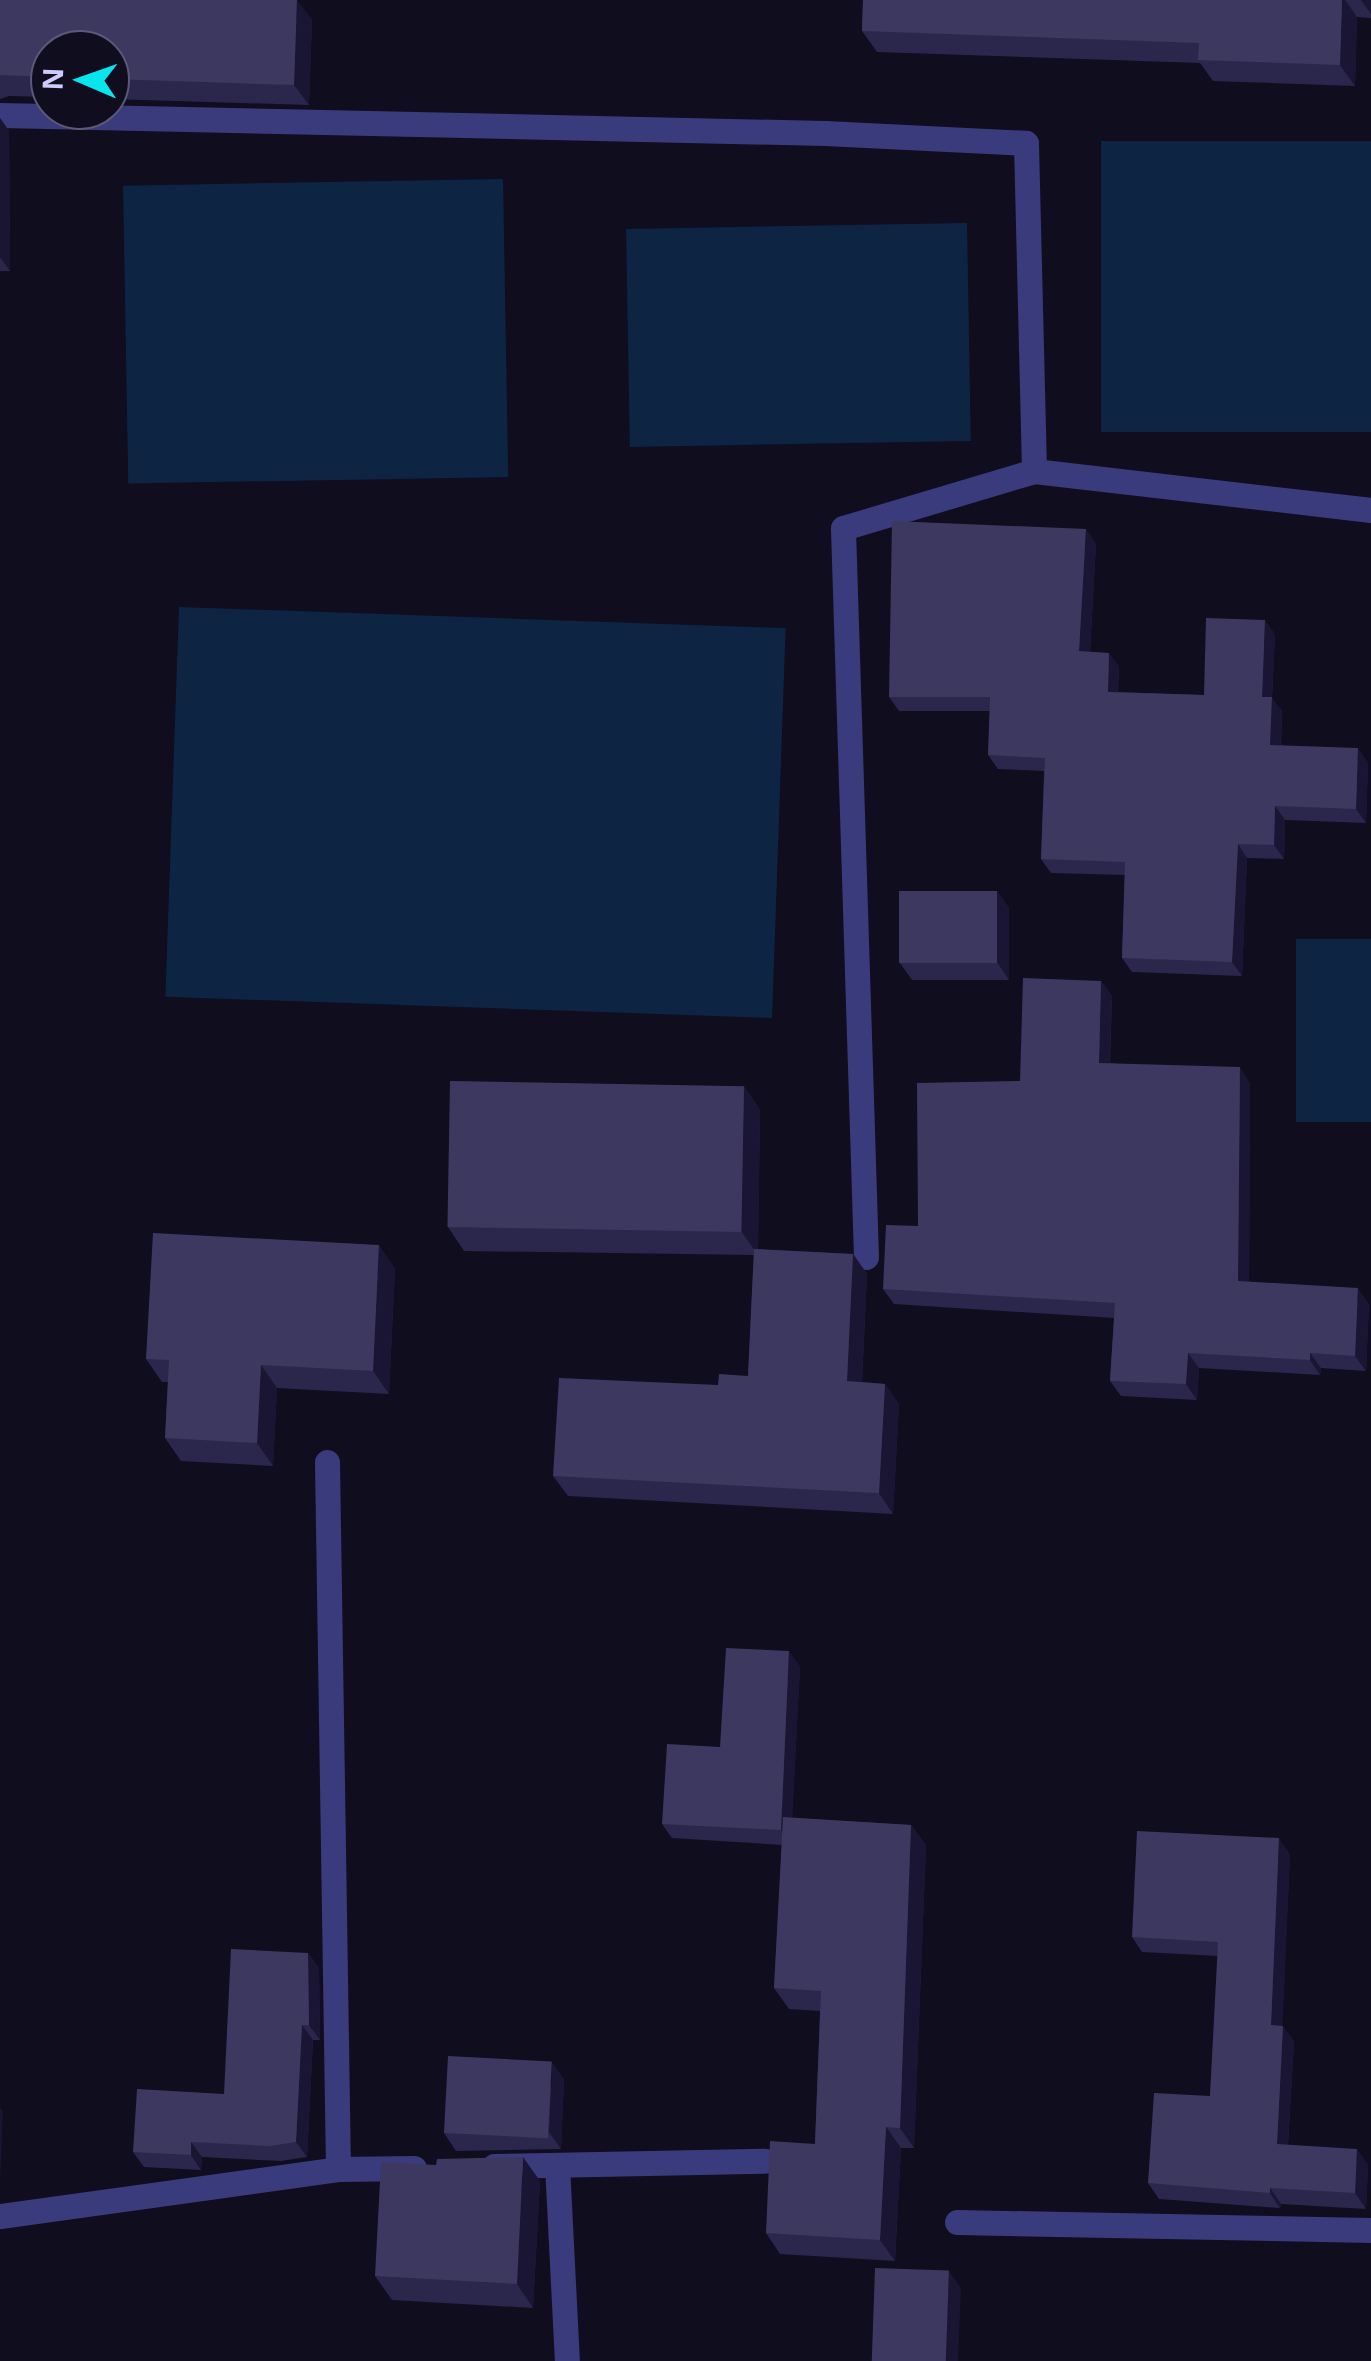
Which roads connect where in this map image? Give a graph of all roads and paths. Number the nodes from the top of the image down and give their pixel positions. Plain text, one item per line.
1 (0, 114) edge
2 (1034, 472) junction
3 (1371, 510) edge
4 (866, 1257) dead end
5 (327, 1462) dead end
6 (764, 2161) dead end
7 (557, 2165) junction
8 (478, 2166) edge
9 (438, 2167) edge
10 (338, 2169) junction
11 (0, 2216) edge
12 (957, 2222) dead end
13 (1371, 2230) edge
14 (567, 2361) edge

1 - 2 street
2 - 3 street
2 - 4 street
5 - 10 street
6 - 7 street
7 - 8 street
7 - 14 street
9 - 10 street
10 - 11 street
12 - 13 street

